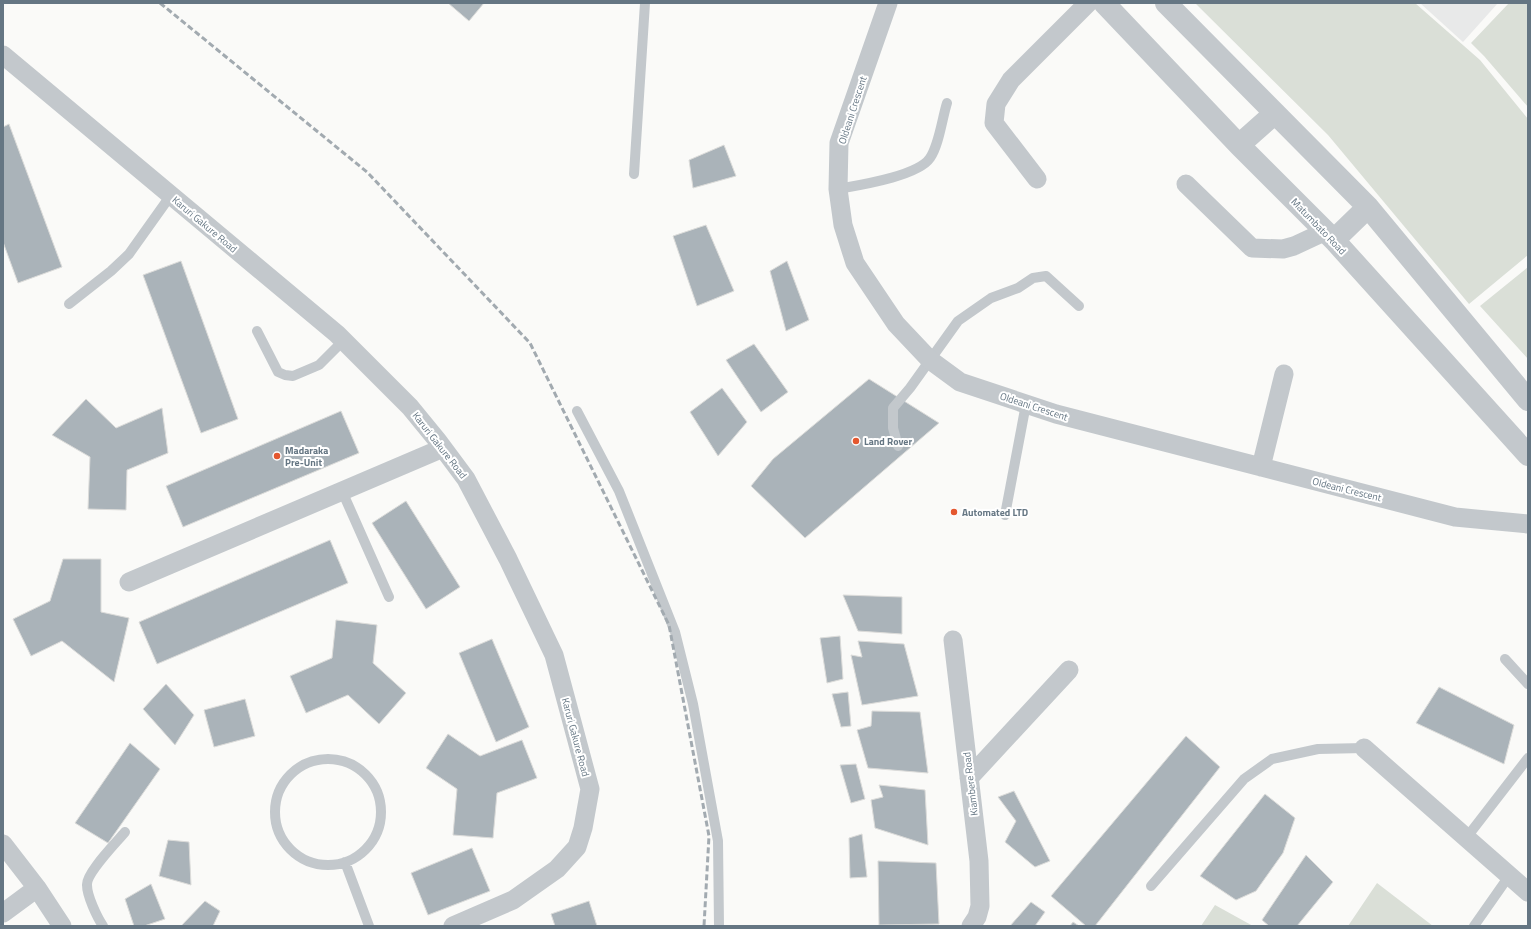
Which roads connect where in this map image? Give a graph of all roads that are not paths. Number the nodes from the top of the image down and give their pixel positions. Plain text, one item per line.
1 (645, 3) edge
2 (888, 3) edge
3 (1088, 3) edge
4 (1166, 3) edge
5 (1113, 6) edge
6 (3, 55) edge
7 (946, 103) dead end
8 (1275, 113) junction
9 (1239, 145) junction
10 (634, 174) dead end
11 (1037, 179) dead end
12 (1186, 184) dead end
13 (838, 189) junction
14 (171, 195) junction
15 (1368, 207) junction
16 (1329, 236) junction
17 (69, 304) dead end
18 (1079, 306) dead end
19 (257, 331) dead end
20 (343, 340) junction
21 (930, 360) junction
22 (1284, 374) dead end
23 (1528, 400) edge
24 (1026, 404) junction
25 (577, 410) dead end
26 (898, 446) dead end
27 (444, 448) junction
28 (1528, 455) edge
29 (1261, 467) junction
30 (342, 491) junction
31 (1005, 515) dead end
32 (1528, 524) edge
33 (129, 582) dead end
34 (389, 597) dead end
35 (953, 640) dead end
36 (1505, 659) dead end
37 (1069, 670) dead end
38 (1528, 684) edge
39 (1364, 748) joint
40 (1528, 758) edge
41 (969, 778) junction
42 (125, 832) dead end
43 (1467, 838) junction
44 (3, 844) edge
45 (345, 862) junction
46 (1509, 876) junction
47 (1151, 886) dead end
48 (36, 888) junction
49 (1528, 892) edge
50 (3, 913) edge
51 (62, 926) edge
52 (103, 926) edge
53 (369, 926) edge
54 (453, 926) edge
55 (719, 926) edge
56 (970, 926) edge
57 (1474, 926) edge

1 - 10 lane
2 - 13 street, Oldeani Crescent
3 - 11 street
4 - 8 street
5 - 9 street, Matumbato Road
6 - 14 street, Karuri Gakure Road
7 - 13 lane
8 - 9 street
8 - 15 street
9 - 16 street, Matumbato Road
12 - 16 street
13 - 21 street, Oldeani Crescent
14 - 17 lane
14 - 20 street, Karuri Gakure Road
15 - 16 street
15 - 23 street
16 - 28 street, Matumbato Road
18 - 21 lane
19 - 20 lane
20 - 27 street, Karuri Gakure Road
21 - 24 street, Oldeani Crescent
21 - 26 lane
22 - 29 street
24 - 29 street, Oldeani Crescent
24 - 31 lane
25 - 55 lane
27 - 30 street
27 - 54 street, Karuri Gakure Road
29 - 32 street, Oldeani Crescent
30 - 33 street
30 - 34 lane
35 - 41 street, Kiambere Road
36 - 38 lane
37 - 41 street
39 - 43 street
39 - 47 lane
40 - 43 lane
41 - 56 street, Kiambere Road
42 - 52 lane
43 - 46 street
44 - 48 street
45 - 45 lane
45 - 53 lane
46 - 49 street
46 - 57 lane
48 - 50 street
48 - 51 street

